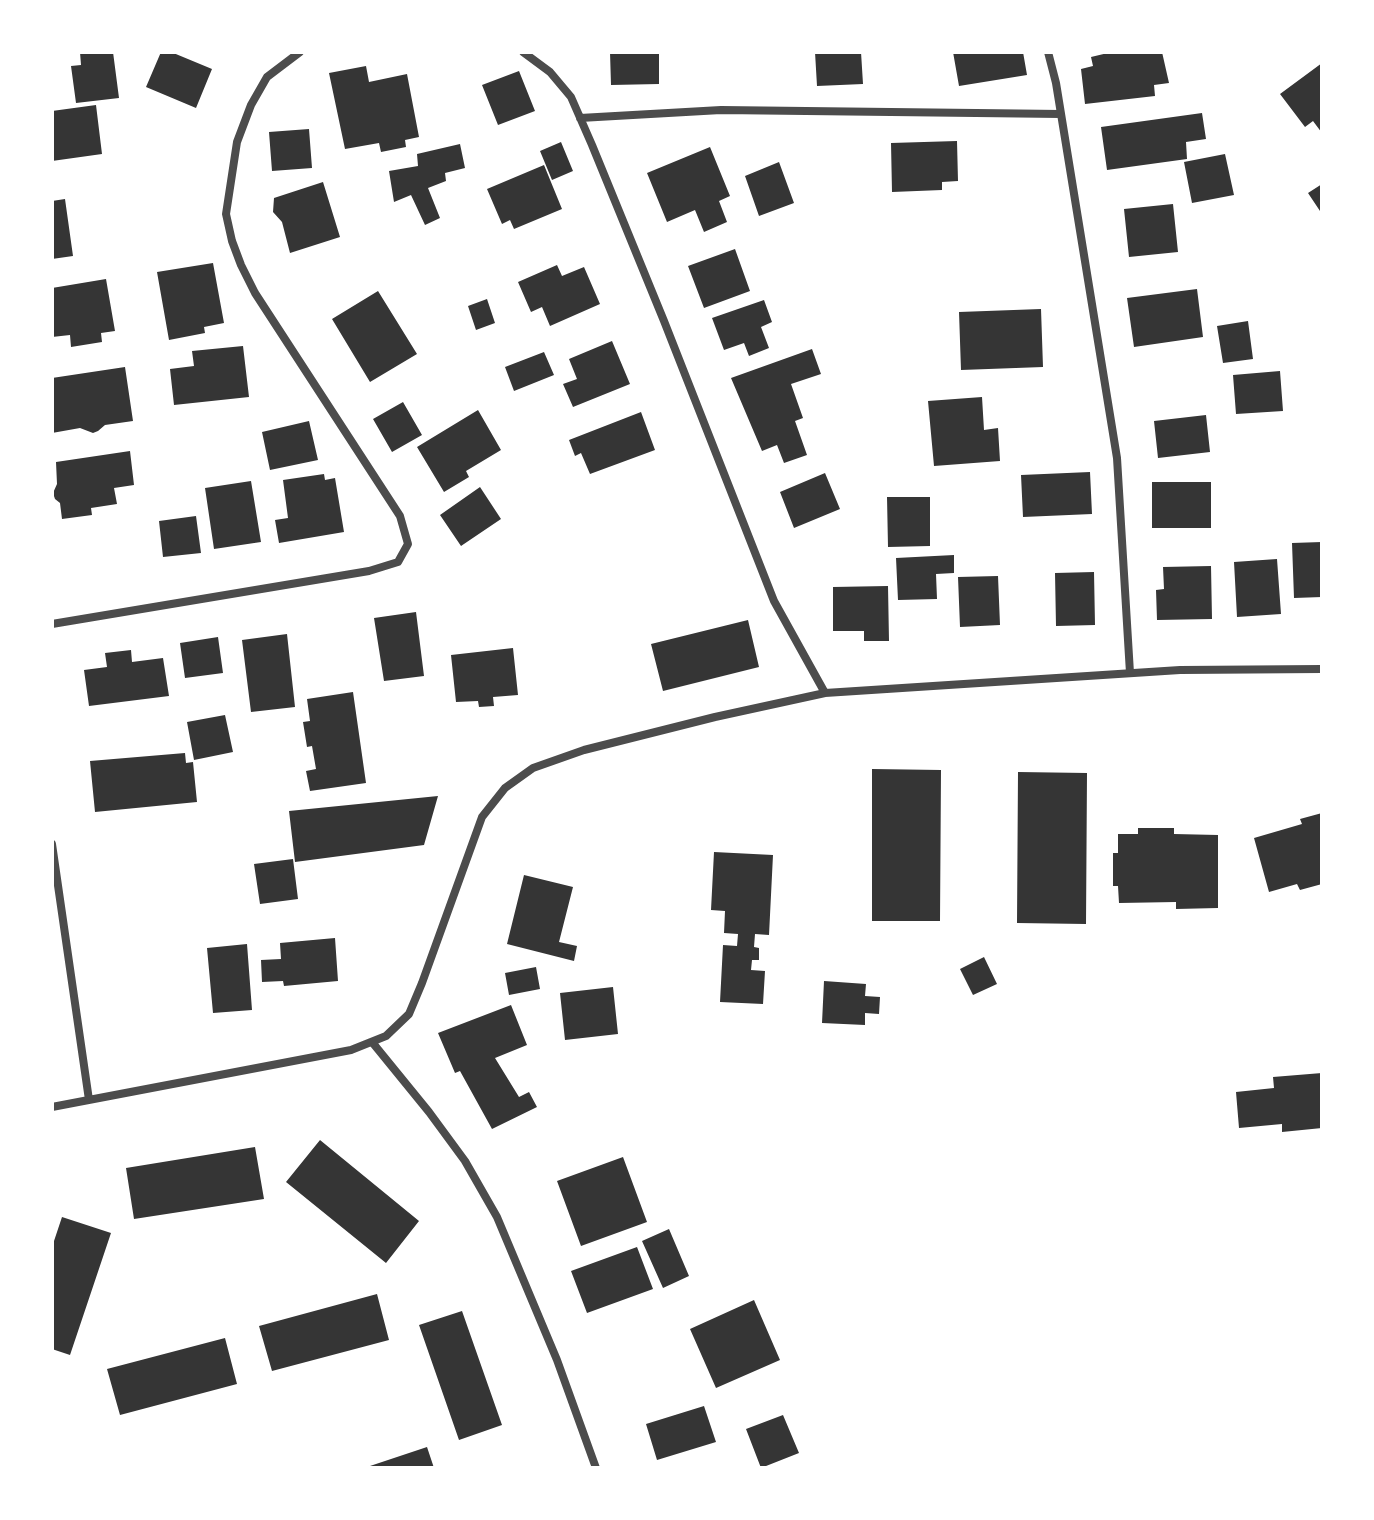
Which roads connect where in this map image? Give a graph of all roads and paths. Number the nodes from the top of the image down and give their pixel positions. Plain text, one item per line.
1 (300, 52) edge
2 (523, 52) edge
3 (1048, 52) edge
4 (1061, 114) junction
5 (580, 118) junction
6 (52, 624) edge
7 (1322, 669) edge
8 (1130, 673) junction
9 (825, 693) junction
10 (52, 844) edge
11 (372, 1042) junction
12 (89, 1100) junction
13 (52, 1107) edge
14 (596, 1468) edge

1 - 6 street
2 - 5 street
3 - 4 street
4 - 5 street
4 - 8 street
5 - 9 street
7 - 8 street
8 - 9 street
9 - 11 street
10 - 12 street
11 - 12 street
11 - 14 street
12 - 13 street

